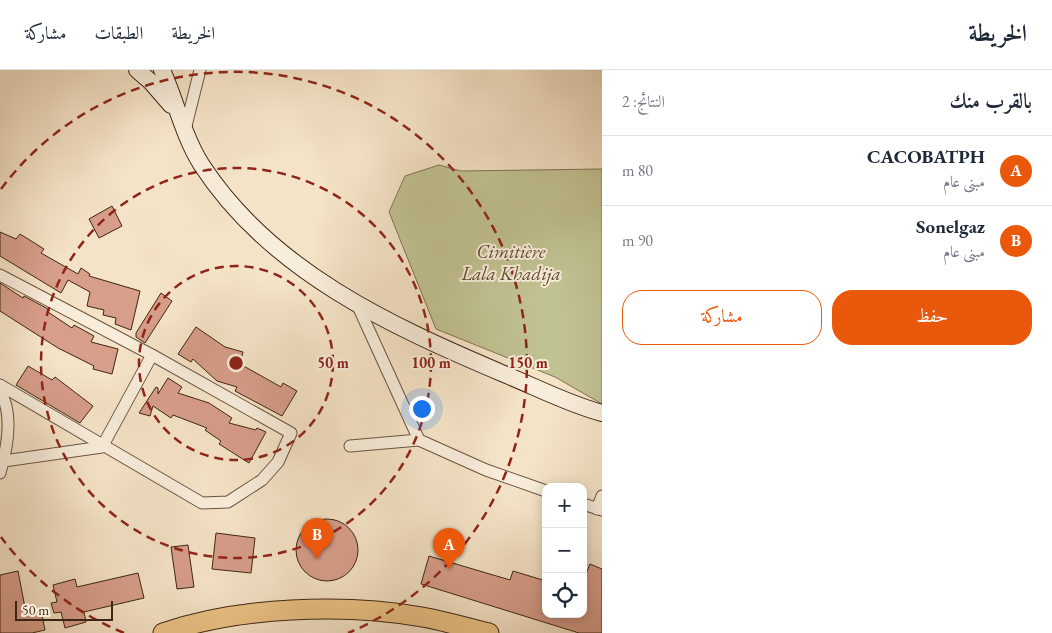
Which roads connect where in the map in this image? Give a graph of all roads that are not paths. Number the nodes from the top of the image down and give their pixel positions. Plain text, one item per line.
1 (137, 70) edge
2 (162, 70) edge
3 (200, 70) edge
4 (176, 111) junction
5 (185, 130) junction
6 (0, 274) edge
7 (357, 304) junction
8 (152, 355) junction
9 (0, 385) edge
10 (0, 391) edge
11 (602, 413) edge
12 (419, 440) junction
13 (350, 446) dead end
14 (102, 447) junction
15 (4, 461) junction
16 (0, 474) edge
17 (542, 490) edge
18 (602, 496) edge
19 (587, 505) edge
20 (600, 509) edge
21 (162, 633) edge
22 (489, 633) edge

1 - 4 street
2 - 4 street
3 - 5 street
4 - 5 street
5 - 7 street
6 - 8 street
7 - 11 street
7 - 12 street
8 - 14 street
8 - 14 street
9 - 14 street
10 - 15 street
12 - 13 street
12 - 17 street
14 - 15 street
15 - 16 street
18 - 20 street
19 - 20 street
21 - 22 main road

